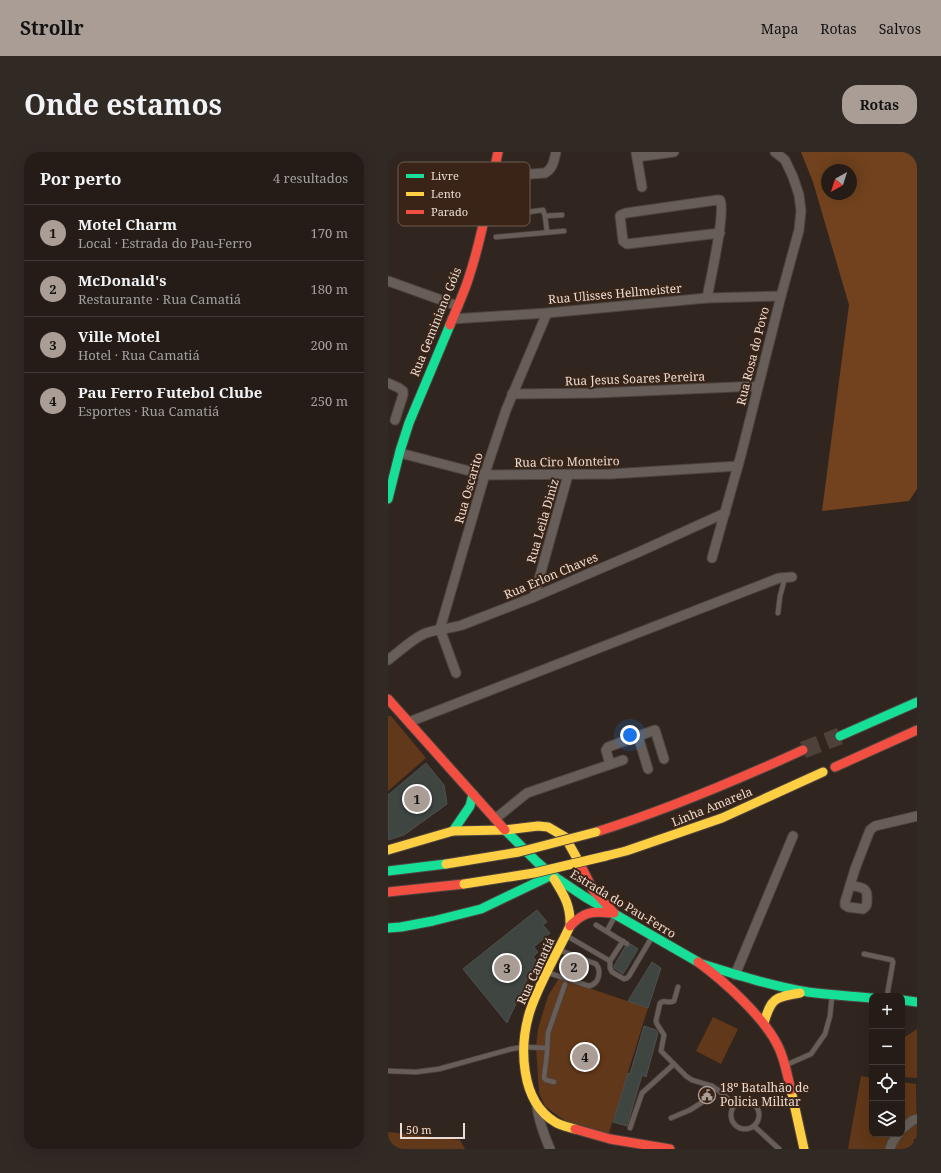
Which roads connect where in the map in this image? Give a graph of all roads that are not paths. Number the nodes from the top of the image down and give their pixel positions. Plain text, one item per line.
1 (498, 152) edge
2 (556, 152) edge
3 (674, 152) edge
4 (775, 152) edge
5 (637, 154) edge
6 (496, 162) edge
7 (530, 174) edge
8 (642, 187) dead end
9 (530, 212) edge
10 (562, 215) dead end
11 (545, 216) junction
12 (482, 226) edge
13 (564, 231) dead end
14 (547, 232) junction
15 (720, 233) junction
16 (496, 237) dead end
17 (388, 281) edge
18 (781, 296) junction
19 (707, 298) junction
20 (458, 306) junction
21 (547, 313) junction
22 (452, 319) junction
23 (388, 384) edge
24 (758, 386) junction
25 (512, 394) junction
26 (392, 418) edge
27 (409, 425) junction
28 (400, 453) junction
29 (738, 466) junction
30 (485, 475) junction
31 (568, 475) junction
32 (388, 499) edge
33 (725, 513) junction
34 (712, 558) dead end
35 (789, 577) joint
36 (534, 597) junction
37 (778, 613) dead end
38 (440, 629) junction
39 (388, 660) edge
40 (456, 673) dead end
41 (388, 699) edge
42 (917, 702) edge
43 (398, 710) junction
44 (388, 712) edge
45 (409, 722) junction
46 (917, 730) edge
47 (638, 736) junction
48 (840, 736) tunnel mouth
49 (803, 750) tunnel mouth
50 (664, 759) dead end
51 (623, 760) dead end
52 (610, 764) junction
53 (835, 767) dead end
54 (648, 769) dead end
55 (823, 772) dead end
56 (473, 794) junction
57 (917, 816) edge
58 (495, 819) junction
59 (505, 830) junction
60 (454, 831) junction
61 (793, 836) dead end
62 (388, 850) edge
63 (388, 871) edge
64 (552, 875) junction
65 (850, 885) dead end
66 (388, 892) edge
67 (615, 914) junction
68 (596, 925) dead end
69 (570, 926) junction
70 (388, 928) edge
71 (607, 932) junction
72 (565, 936) junction
73 (653, 936) junction
74 (558, 950) junction
75 (864, 954) dead end
76 (633, 957) dead end
77 (614, 959) junction
78 (638, 960) junction
79 (699, 963) junction
80 (628, 966) dead end
81 (633, 969) junction
82 (548, 972) junction
83 (735, 975) junction
84 (565, 984) dead end
85 (678, 987) dead end
86 (810, 992) junction
87 (888, 993) edge
88 (832, 994) junction
89 (869, 998) edge
90 (905, 1000) edge
91 (917, 1002) edge
92 (764, 1023) junction
93 (524, 1047) junction
94 (547, 1048) junction
95 (674, 1064) junction
96 (785, 1065) junction
97 (388, 1070) edge
98 (554, 1082) dead end
99 (712, 1086) junction
100 (536, 1103) junction
101 (735, 1105) junction
102 (671, 1118) dead end
103 (917, 1119) edge
104 (555, 1122) junction
105 (754, 1126) junction
106 (905, 1127) edge
107 (630, 1128) dead end
108 (800, 1129) junction
109 (896, 1137) edge
110 (548, 1146) edge
111 (670, 1149) edge
112 (779, 1149) edge
113 (795, 1149) edge
114 (804, 1149) edge
115 (890, 1149) edge

1 - 6 main road, Rua Geminiano Góis
2 - 7 street
3 - 5 street
4 - 18 street, Rua Rosa do Povo
5 - 8 street
9 - 11 lane
10 - 11 lane
11 - 14 lane
12 - 20 main road, Rua Geminiano Góis
13 - 14 lane
14 - 16 lane
15 - 15 street
15 - 19 street
17 - 20 street
18 - 19 street, Rua Ulisses Hellmeister
18 - 24 street, Rua Rosa do Povo
19 - 21 street, Rua Ulisses Hellmeister
20 - 22 main road, Rua Geminiano Góis
21 - 22 street, Rua Ulisses Hellmeister
21 - 25 street, Rua Oscarito
22 - 27 main road, Rua Geminiano Góis
23 - 26 street
24 - 25 street, Rua Jesus Soares Pereira
24 - 29 street, Rua Rosa do Povo
25 - 30 street, Rua Oscarito
26 - 27 street
27 - 28 main road, Rua Geminiano Góis
28 - 30 street, Rua Ciro Monteiro
28 - 32 main road, Rua Geminiano Góis
29 - 31 street, Rua Ciro Monteiro
29 - 33 street, Rua Rosa do Povo
30 - 31 street, Rua Ciro Monteiro
30 - 38 street, Rua Oscarito
31 - 36 street, Rua Leila Diniz
33 - 34 street, Rua Rosa do Povo
33 - 36 street, Rua Erlon Chaves
35 - 37 lane
35 - 45 street
36 - 38 street, Rua Erlon Chaves
38 - 39 street, Rua Erlon Chaves
38 - 40 street
41 - 43 main road, Estrada do Pau-Ferro
42 - 48 main road
43 - 44 street
43 - 45 main road, Estrada do Pau-Ferro
45 - 56 main road, Estrada do Pau-Ferro
46 - 53 main road
47 - 50 street
47 - 52 street
47 - 54 street
49 - 63 main road, Linha Amarela, bridge
51 - 52 street
52 - 58 street
55 - 66 main road, Linha Amarela, bridge
56 - 58 main road, Estrada do Pau-Ferro
56 - 60 main road
57 - 65 street
58 - 59 main road, Estrada do Pau-Ferro
59 - 60 main road
59 - 64 main road, Estrada do Pau-Ferro
59 - 67 main road
60 - 62 main road
61 - 83 street
64 - 67 main road, Estrada do Pau-Ferro
64 - 69 main road
64 - 70 main road
67 - 69 main road
67 - 71 lane
67 - 73 main road, Estrada do Pau-Ferro
68 - 71 lane
69 - 72 main road, Rua Camatiá
71 - 77 lane
72 - 74 main road, Rua Camatiá
72 - 77 lane
73 - 78 lane
73 - 79 main road, Estrada do Pau-Ferro
74 - 82 main road, Rua Camatiá
74 - 82 lane
75 - 87 lane
76 - 78 lane
77 - 81 lane
78 - 81 lane
79 - 83 main road
79 - 92 main road, Estrada do Pau-Ferro
80 - 81 lane
82 - 93 main road, Rua Camatiá
83 - 86 main road
84 - 94 lane
85 - 95 lane
86 - 88 main road
86 - 92 main road
88 - 89 main road
88 - 96 lane
90 - 91 main road
92 - 96 main road, Estrada do Pau-Ferro
93 - 94 lane
93 - 97 lane
93 - 100 main road, Rua Camatiá
94 - 98 lane
95 - 99 lane
95 - 107 lane
96 - 108 main road, Estrada do Pau-Ferro
99 - 101 lane
99 - 102 lane
100 - 104 main road, Rua Camatiá
100 - 110 street, Rua Camatiá
101 - 105 lane
101 - 105 lane
103 - 106 street
104 - 110 street, Rua Camatiá
104 - 111 main road
105 - 112 lane
108 - 113 main road
108 - 114 main road, Estrada do Pau-Ferro
109 - 115 street

